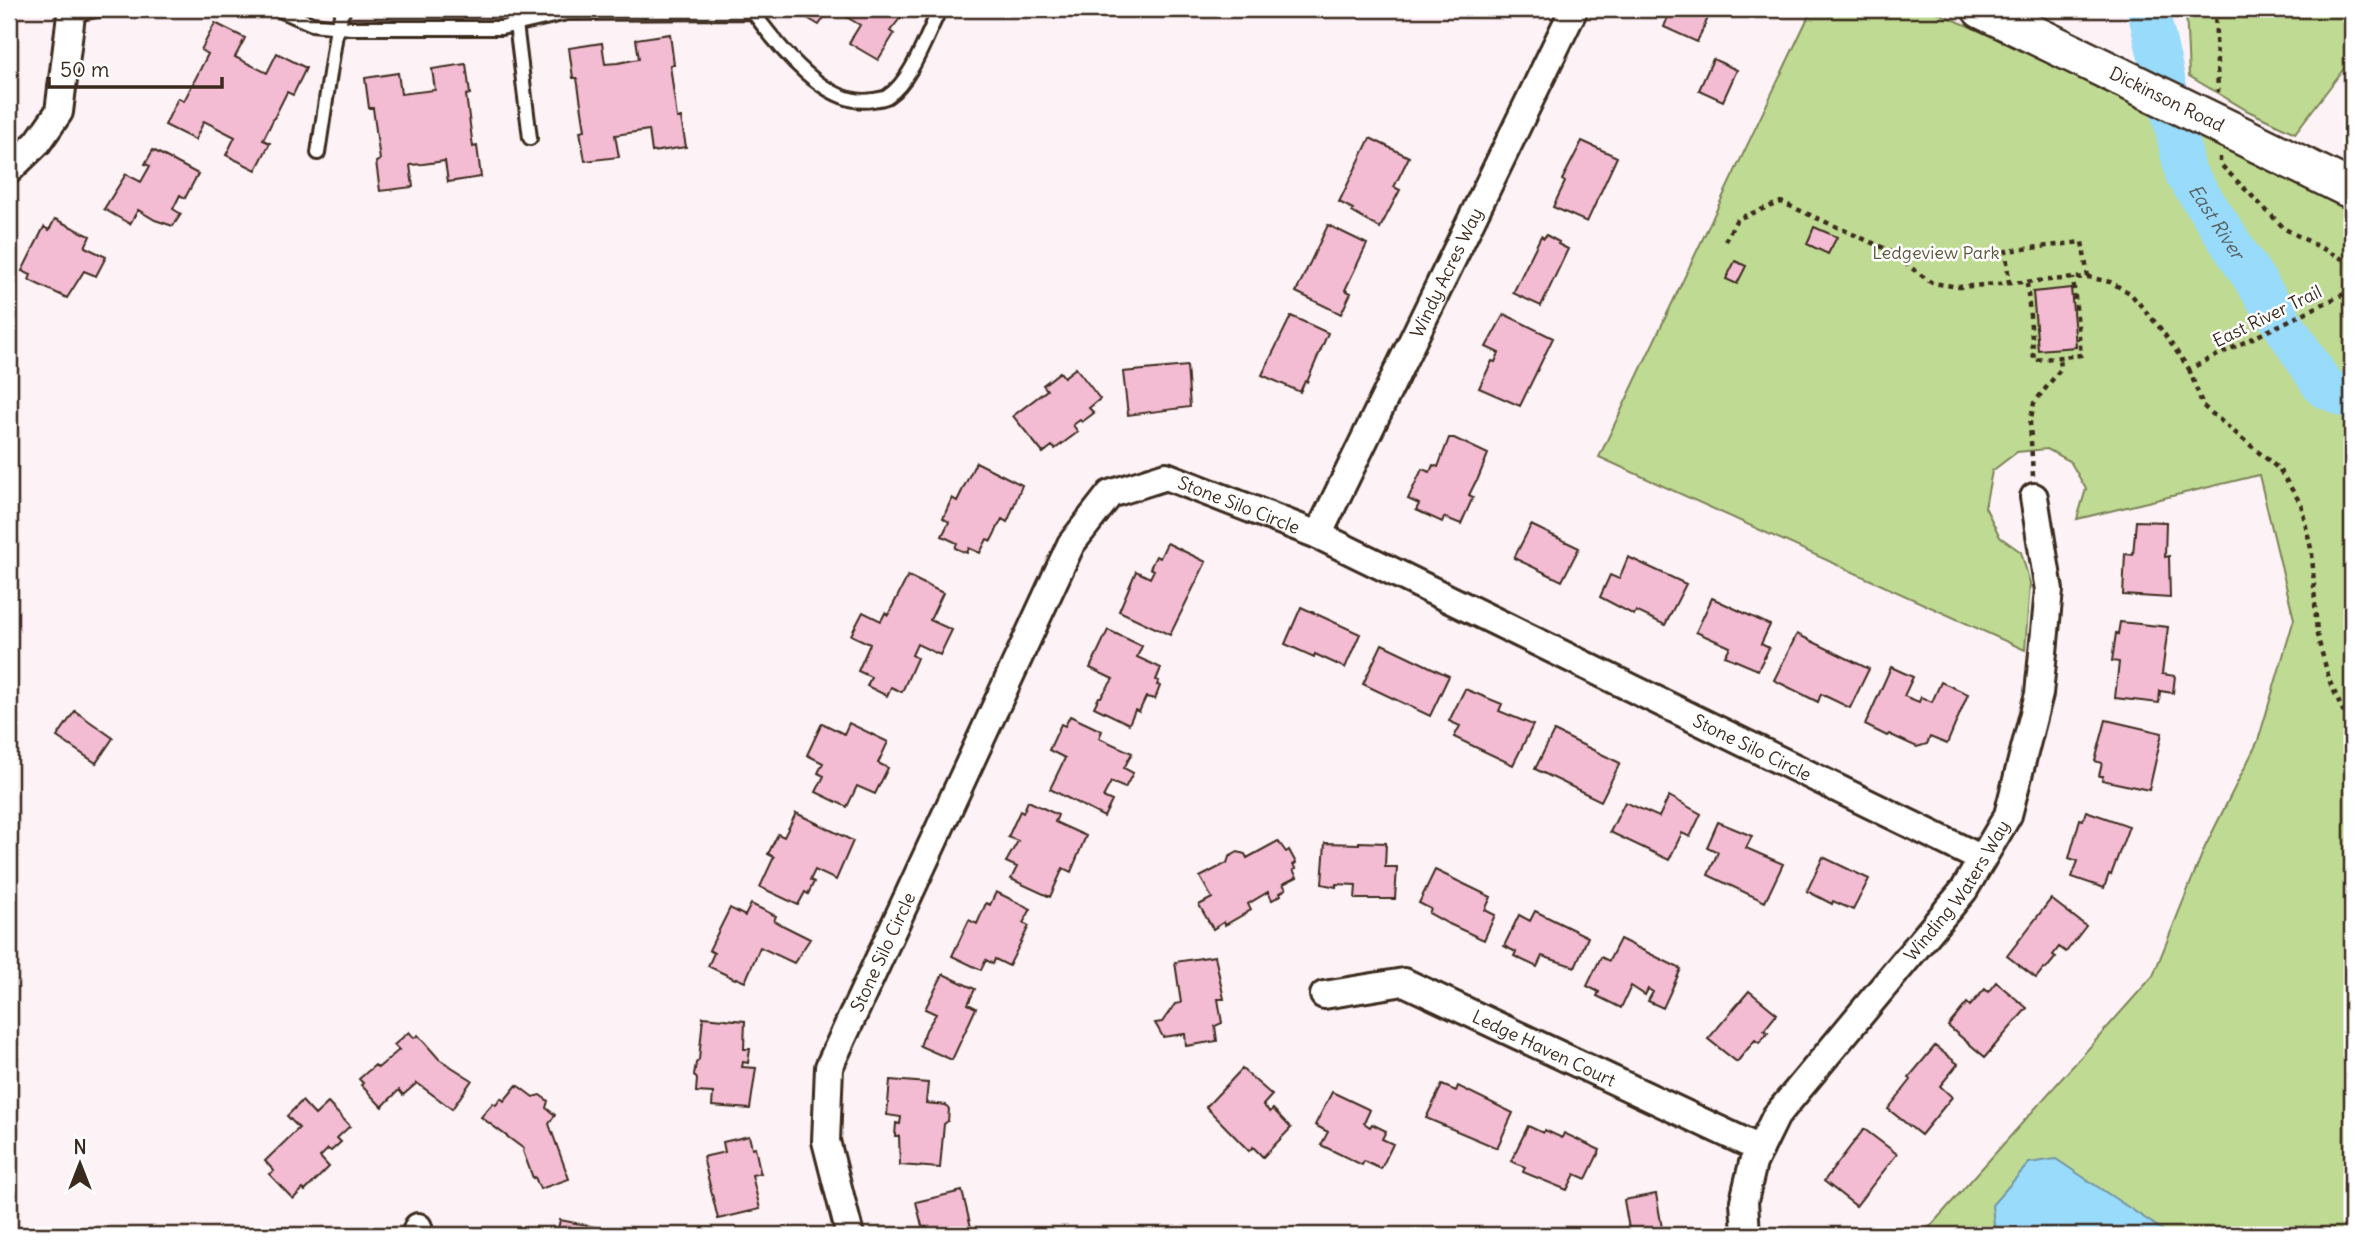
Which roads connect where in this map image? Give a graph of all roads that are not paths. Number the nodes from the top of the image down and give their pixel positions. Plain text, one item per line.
1 (103, 9) edge
2 (277, 9) edge
3 (344, 9) edge
4 (940, 9) edge
5 (1574, 9) edge
6 (1981, 9) edge
7 (753, 10) edge
8 (567, 11) edge
9 (72, 12) edge
10 (516, 24) junction
11 (337, 27) junction
12 (530, 138) dead end
13 (318, 153) dead end
14 (9, 170) edge
15 (2352, 190) edge
16 (2034, 497) road end
17 (1318, 535) junction
18 (1982, 859) junction
19 (1324, 995) dead end
20 (1760, 1149) junction
21 (850, 1235) edge
22 (1746, 1235) edge

1 - 9 lane
2 - 11 lane
3 - 11 lane
4 - 7 lane
5 - 17 street, Windy Acres Way
6 - 15 street, Dickinson Road, bridge
7 - 8 lane
8 - 10 lane
9 - 14 street
10 - 11 lane
10 - 12 lane
11 - 13 lane
16 - 18 street, Winding Waters Way
17 - 18 street, Stone Silo Circle
17 - 21 street, Stone Silo Circle
18 - 20 street, Winding Waters Way
19 - 20 street, Ledge Haven Court
20 - 22 street, Winding Waters Way

